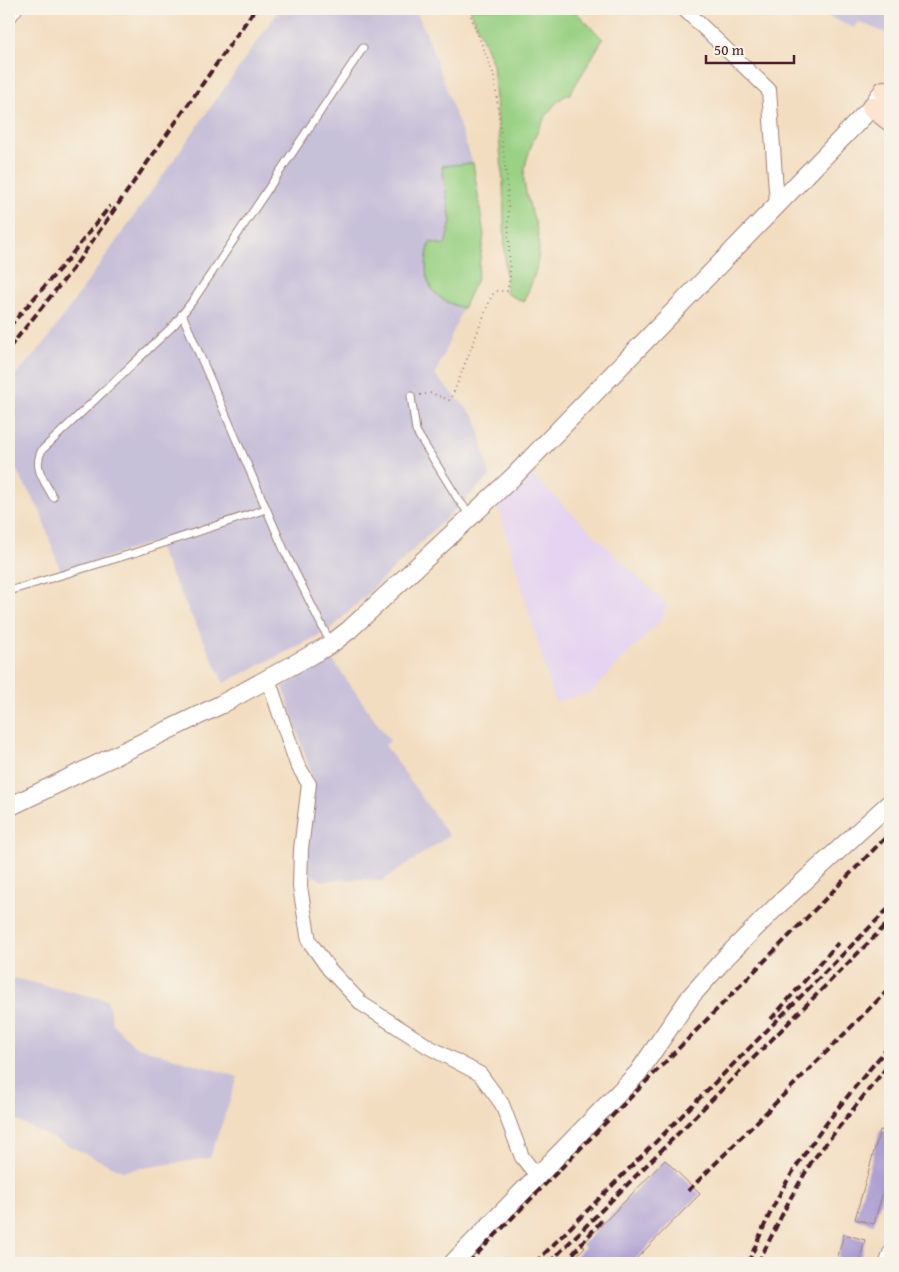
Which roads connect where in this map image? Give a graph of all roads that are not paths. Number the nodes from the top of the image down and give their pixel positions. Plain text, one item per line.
1 (15, 9) edge
2 (684, 9) edge
3 (9, 17) edge
4 (363, 48) dead end
5 (887, 93) edge
6 (872, 107) junction
7 (890, 121) edge
8 (777, 205) junction
9 (182, 314) junction
10 (411, 396) road end
11 (53, 497) dead end
12 (266, 509) junction
13 (471, 516) junction
14 (9, 591) edge
15 (332, 644) junction
16 (268, 679) junction
17 (890, 803) edge
18 (9, 808) edge
19 (538, 1177) junction
20 (890, 1253) edge
21 (453, 1263) edge
22 (888, 1263) edge

1 - 3 street
2 - 8 street
4 - 9 lane
5 - 6 street
6 - 7 main road
6 - 8 street
8 - 13 street
9 - 11 lane
9 - 12 lane
10 - 13 lane
12 - 14 lane
12 - 15 lane
13 - 15 street
15 - 16 street
16 - 18 street
16 - 19 street
17 - 19 street
19 - 21 street
20 - 22 street

